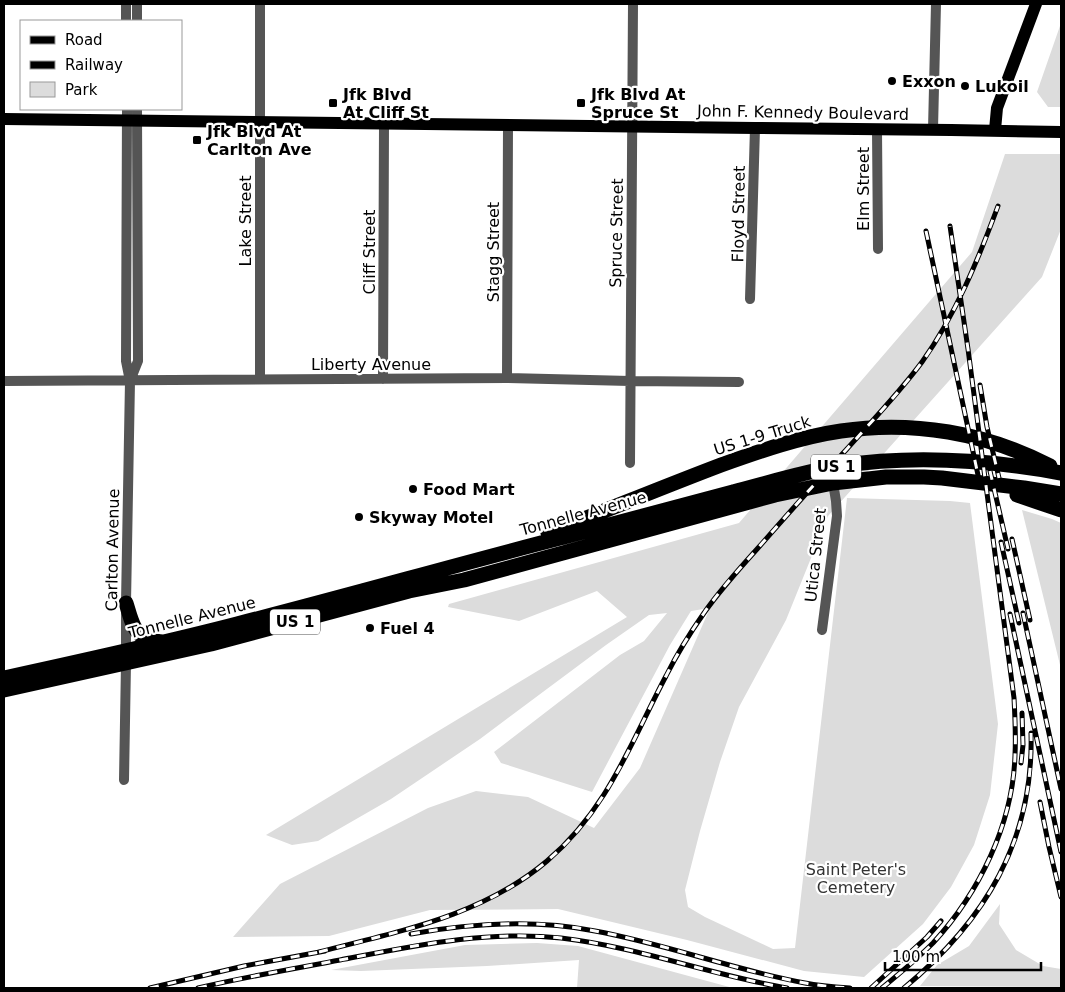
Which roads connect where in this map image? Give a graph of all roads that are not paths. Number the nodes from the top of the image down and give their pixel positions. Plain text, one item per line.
1 (137, 4) edge
2 (260, 4) edge
3 (633, 4) edge
4 (936, 4) edge
5 (1036, 4) edge
6 (130, 15) edge
7 (132, 115) edge
8 (4, 119) edge
9 (260, 123) junction
10 (384, 124) junction
11 (508, 125) junction
12 (632, 126) junction
13 (755, 128) junction
14 (877, 130) junction
15 (934, 130) junction
16 (995, 130) junction
17 (1061, 132) edge
18 (878, 249) dead end
19 (750, 299) dead end
20 (507, 378) junction
21 (260, 379) junction
22 (383, 379) junction
23 (130, 380) junction
24 (4, 381) edge
25 (630, 381) junction
26 (739, 382) dead end
27 (630, 463) dead end
28 (1061, 472) edge
29 (833, 483) junction
30 (1024, 492) junction
31 (1061, 494) edge
32 (1061, 510) edge
33 (481, 558) junction
34 (126, 604) junction
35 (822, 630) dead end
36 (163, 642) junction
37 (126, 658) junction
38 (4, 678) edge
39 (4, 690) edge
40 (124, 780) dead end

1 - 6 street
2 - 9 street, Lake Street
3 - 12 street, Spruce Street
4 - 15 street
5 - 16 main road
7 - 8 main road, John F. Kennedy Boulevard
7 - 9 main road, John F. Kennedy Boulevard
7 - 23 street, Carlton Avenue
9 - 10 main road, John F. Kennedy Boulevard
9 - 21 street, Lake Street
10 - 11 main road, John F. Kennedy Boulevard
10 - 22 street, Cliff Street
11 - 12 main road, John F. Kennedy Boulevard
11 - 20 street, Stagg Street
12 - 13 main road, John F. Kennedy Boulevard
12 - 25 street, Spruce Street
13 - 14 main road, John F. Kennedy Boulevard
13 - 19 street, Floyd Street
14 - 15 main road, John F. Kennedy Boulevard
14 - 18 street, Elm Street
15 - 16 main road, John F. Kennedy Boulevard
16 - 17 main road, John F. Kennedy Boulevard
20 - 22 street, Liberty Avenue
20 - 25 street, Liberty Avenue
21 - 22 street, Liberty Avenue
21 - 23 street, Liberty Avenue
23 - 24 street, Liberty Avenue
23 - 34 street, Carlton Avenue
25 - 26 street, Liberty Avenue
25 - 27 street, Spruce Street
28 - 33 highway, Tonnelle Avenue / US 1
28 - 33 highway, US 1-9 Truck
29 - 30 highway, Tonnelle Avenue / US 1
29 - 35 street, Utica Street
29 - 37 highway, Tonnelle Avenue / US 1
30 - 31 highway
30 - 32 highway
33 - 36 highway, Tonnelle Avenue / US 1
34 - 36 highway
34 - 37 street, Carlton Avenue
36 - 37 highway, Tonnelle Avenue / US 1
37 - 38 highway, Tonnelle Avenue / US 1
37 - 39 highway, Tonnelle Avenue / US 1
37 - 40 street, Carlton Avenue

